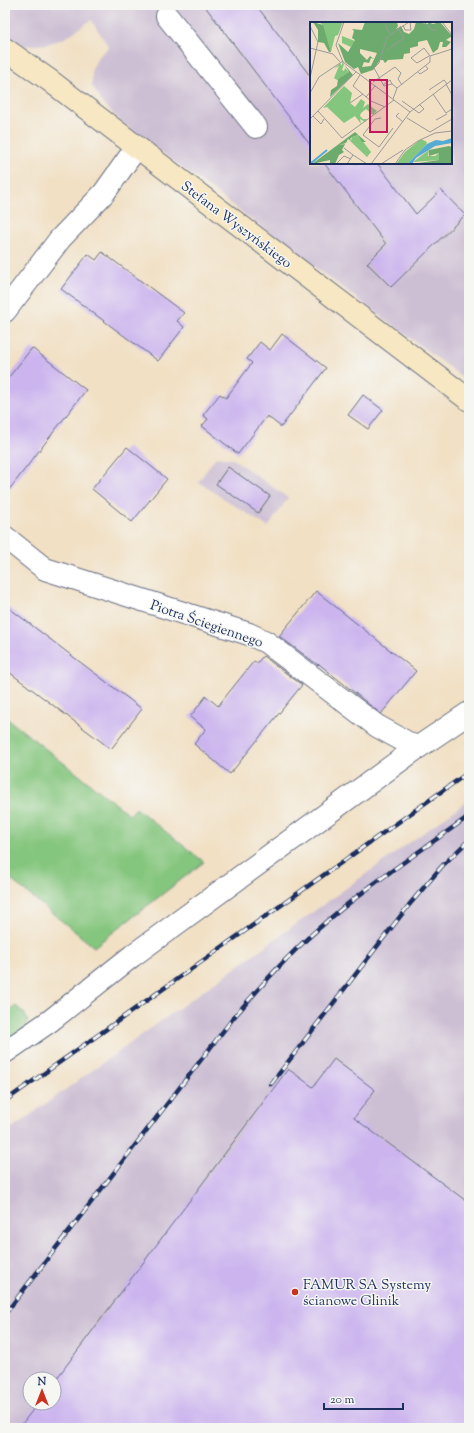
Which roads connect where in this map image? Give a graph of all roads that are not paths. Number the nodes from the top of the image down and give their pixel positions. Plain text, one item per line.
1 (167, 16) dead end
2 (5, 49) edge
3 (256, 126) dead end
4 (136, 148) junction
5 (5, 311) edge
6 (469, 400) edge
7 (5, 537) edge
8 (469, 713) edge
9 (417, 748) junction
10 (5, 1052) edge

1 - 3 street
2 - 4 street, Stefana Wyszyńskiego
4 - 5 street
4 - 6 street, Stefana Wyszyńskiego
7 - 9 street, Piotra Ściegiennego
8 - 9 street
9 - 10 street

